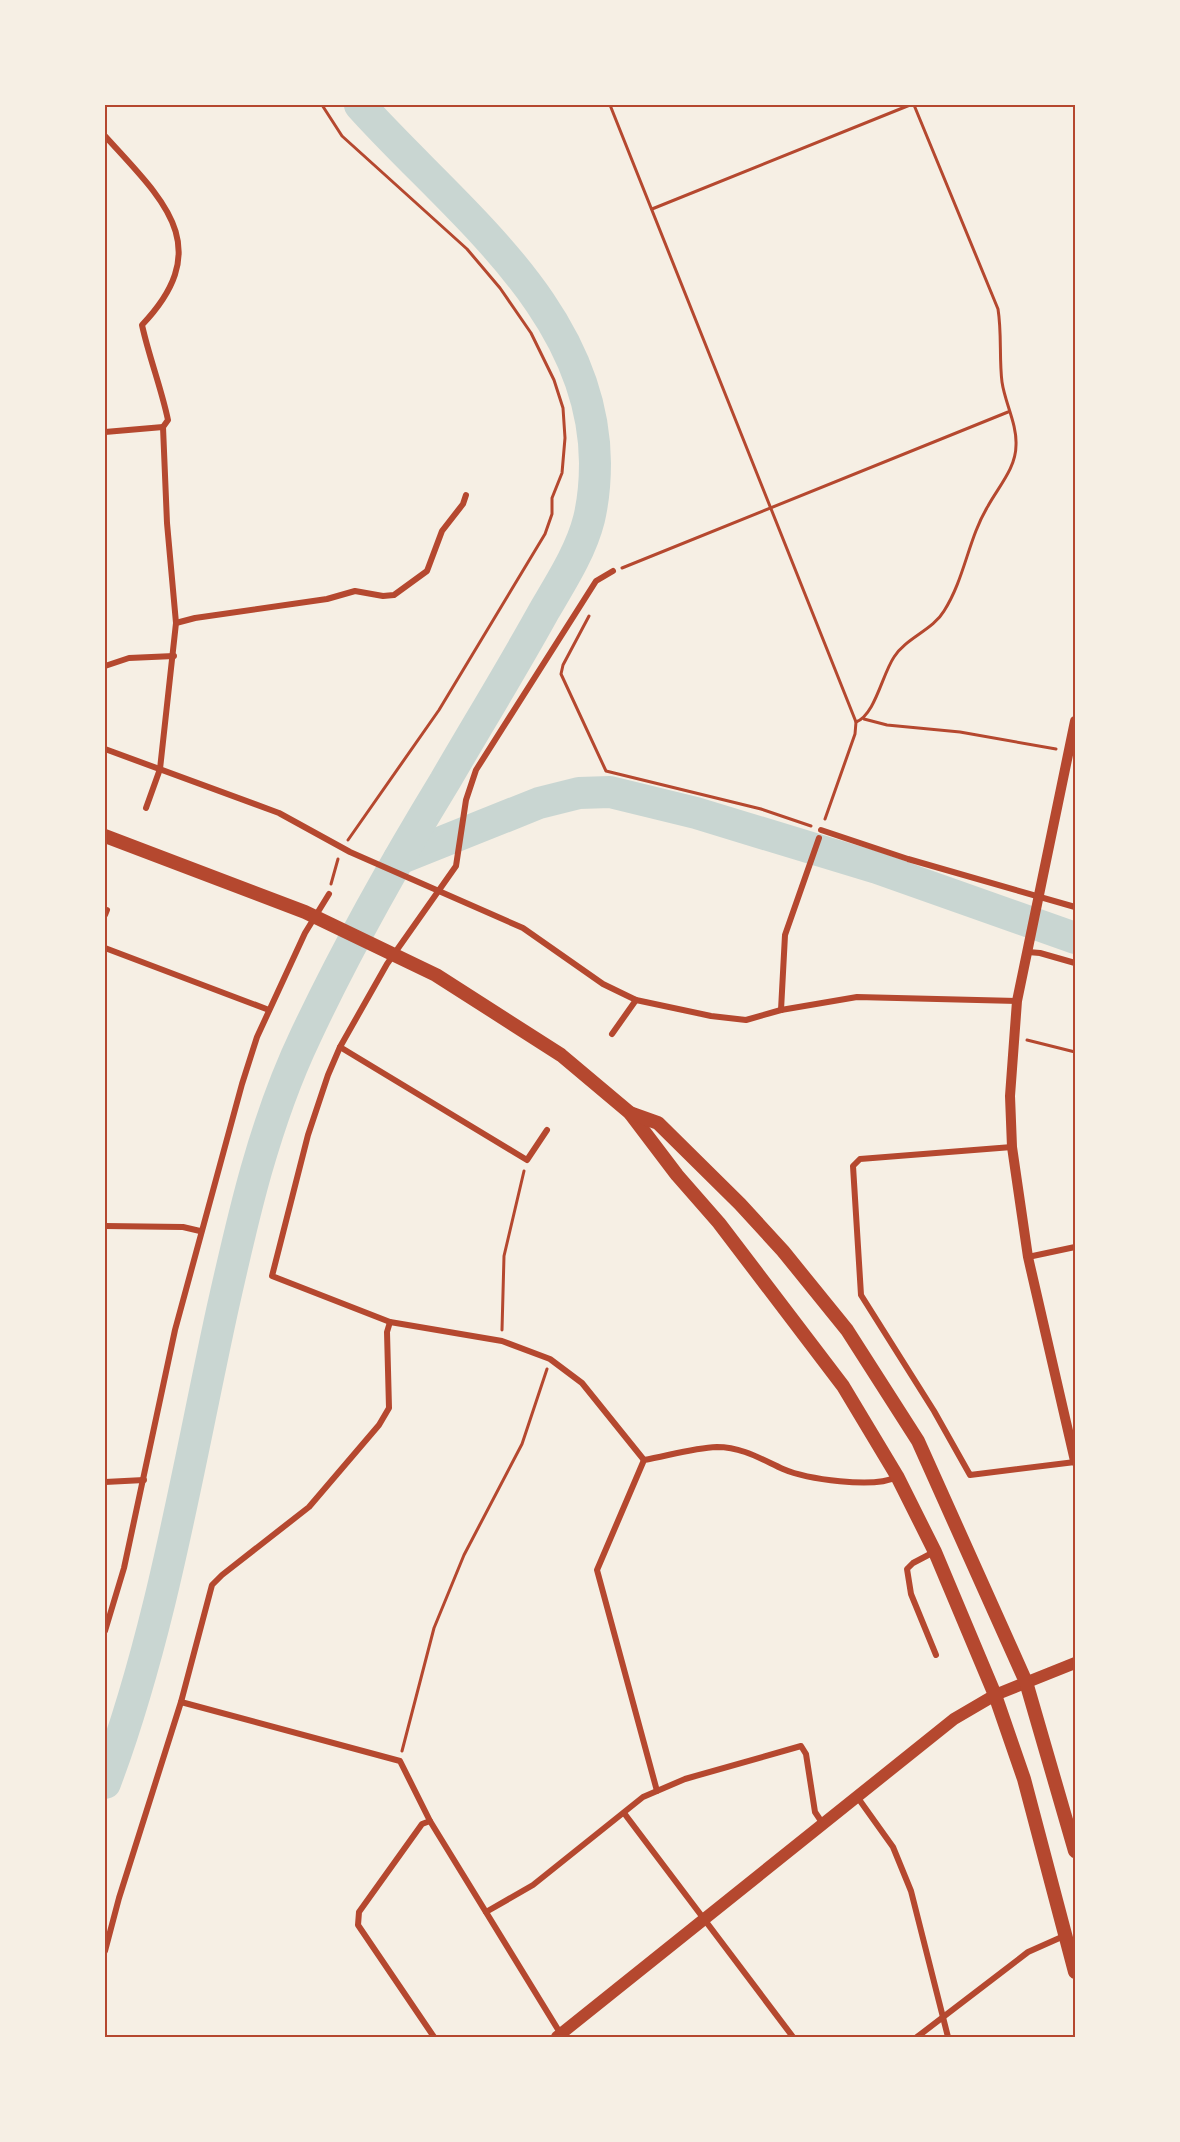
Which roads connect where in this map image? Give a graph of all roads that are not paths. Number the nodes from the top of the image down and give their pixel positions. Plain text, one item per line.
1 (105, 136) edge
2 (163, 427) junction
3 (105, 432) edge
4 (466, 495) dead end
5 (613, 571) road end
6 (176, 623) junction
7 (174, 656) junction
8 (105, 666) edge
9 (1075, 721) edge
10 (105, 749) edge
11 (160, 769) junction
12 (146, 808) dead end
13 (821, 830) road end
14 (105, 836) edge
15 (819, 838) dead end
16 (437, 890) junction
17 (329, 894) dead end
18 (1039, 895) junction
19 (1075, 907) edge
20 (1029, 947) junction
21 (105, 948) edge
22 (1075, 963) edge
23 (636, 1000) junction
24 (1017, 1000) junction
25 (269, 1010) junction
26 (781, 1010) junction
27 (612, 1034) dead end
28 (340, 1047) junction
29 (630, 1113) junction
30 (547, 1130) dead end
31 (1012, 1147) junction
32 (105, 1226) edge
33 (200, 1232) junction
34 (1075, 1247) edge
35 (1028, 1257) junction
36 (390, 1322) junction
37 (644, 1460) junction
38 (1075, 1461) edge
39 (897, 1476) junction
40 (144, 1480) junction
41 (105, 1482) edge
42 (935, 1552) junction
43 (105, 1631) edge
44 (936, 1655) dead end
45 (1075, 1663) edge
46 (1026, 1682) junction
47 (995, 1695) junction
48 (181, 1702) junction
49 (657, 1791) junction
50 (858, 1798) junction
51 (624, 1813) junction
52 (430, 1821) junction
53 (823, 1824) junction
54 (1075, 1851) edge
55 (486, 1912) junction
56 (705, 1919) junction
57 (1065, 1936) junction
58 (105, 1951) edge
59 (1075, 1972) edge
60 (943, 2019) junction
61 (560, 2036) edge
62 (434, 2037) edge
63 (793, 2037) edge
64 (917, 2037) edge
65 (948, 2037) edge

1 - 2 street
2 - 3 street
2 - 6 street
4 - 6 street
5 - 16 street
6 - 7 street
7 - 8 street
7 - 11 street
9 - 18 street
10 - 11 street
11 - 12 street
11 - 16 street
13 - 18 street
14 - 29 main road
15 - 26 street
16 - 23 street
16 - 28 street
17 - 25 street
18 - 19 street
18 - 20 street
20 - 22 street
20 - 24 street
21 - 25 street
23 - 26 street
23 - 27 street
24 - 26 street
24 - 31 street
25 - 33 street
28 - 30 street
28 - 36 street
29 - 39 main road
29 - 46 main road
31 - 35 street
31 - 38 street
32 - 33 street
33 - 40 street
34 - 35 street
35 - 38 street
36 - 37 street
36 - 48 street
37 - 39 street
37 - 49 street
39 - 42 main road
40 - 41 street
40 - 43 street
42 - 44 street
42 - 47 main road
45 - 46 main road
46 - 47 main road
46 - 54 main road
47 - 50 main road
47 - 57 main road
48 - 52 street
48 - 58 street
49 - 51 street
49 - 53 street
50 - 53 main road
50 - 60 street
51 - 55 street
51 - 56 street
52 - 55 street
52 - 62 street
53 - 56 main road
55 - 61 street
56 - 61 main road
56 - 63 street
57 - 59 main road
57 - 60 street
60 - 64 street
60 - 65 street

